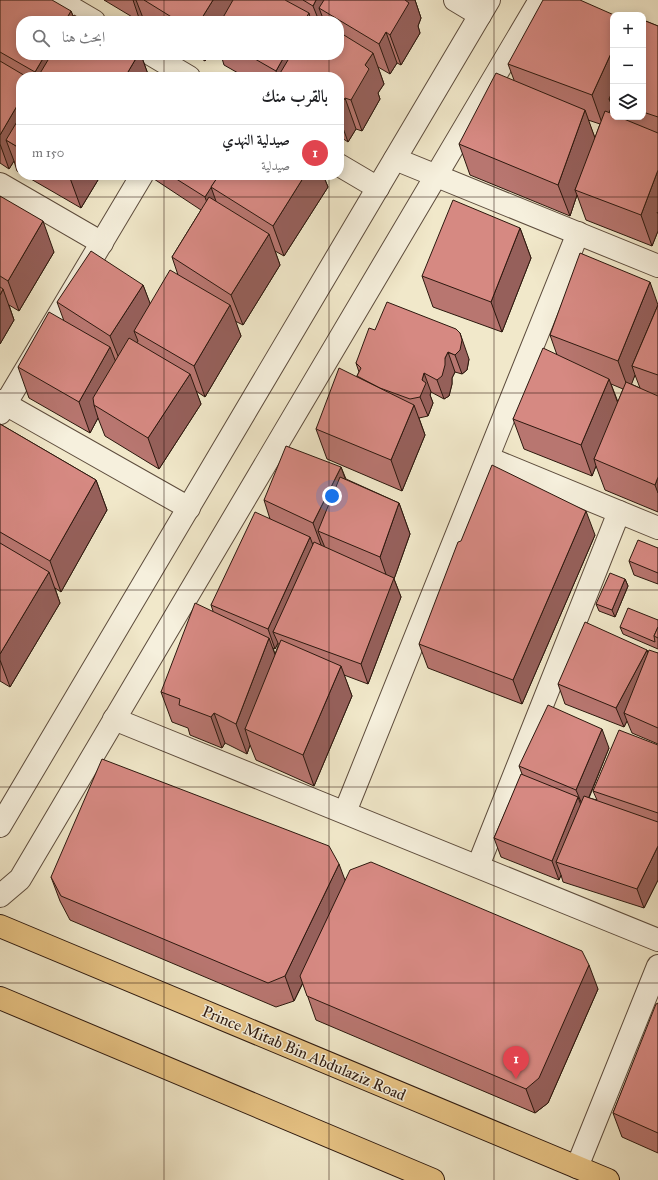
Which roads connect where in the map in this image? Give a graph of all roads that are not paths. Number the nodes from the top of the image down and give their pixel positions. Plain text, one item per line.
1 (58, 0) edge
2 (455, 0) edge
3 (540, 0) edge
4 (484, 7) edge
5 (85, 16) edge
6 (160, 60) edge
7 (181, 72) edge
8 (395, 159) junction
9 (344, 168) edge
10 (437, 174) junction
11 (139, 180) edge
12 (0, 184) edge
13 (378, 188) junction
14 (578, 233) junction
15 (102, 243) junction
16 (658, 266) edge
17 (2, 406) edge
18 (488, 458) junction
19 (189, 508) junction
20 (619, 512) junction
21 (658, 528) edge
22 (114, 719) junction
23 (344, 812) junction
24 (2, 818) edge
25 (478, 866) junction
26 (0, 896) edge
27 (0, 926) edge
28 (658, 940) edge
29 (658, 966) edge
30 (0, 998) edge
31 (577, 1167) junction
32 (433, 1180) edge
33 (608, 1180) edge

1 - 5 street
2 - 4 street
3 - 10 street
4 - 8 street
6 - 7 street
8 - 10 street
8 - 13 street
9 - 13 street
10 - 14 street
10 - 22 street
11 - 15 street
12 - 15 street
13 - 19 street
14 - 16 street
14 - 18 street
15 - 17 street
17 - 19 street
18 - 20 street
18 - 23 street
19 - 24 street
20 - 21 street
20 - 25 street
22 - 23 street
22 - 26 street
23 - 25 street
25 - 28 street
27 - 31 main road, Prince Mitab Bin Abdulaziz Road
29 - 31 street
30 - 32 main road
31 - 33 main road, Prince Mitab Bin Abdulaziz Road

